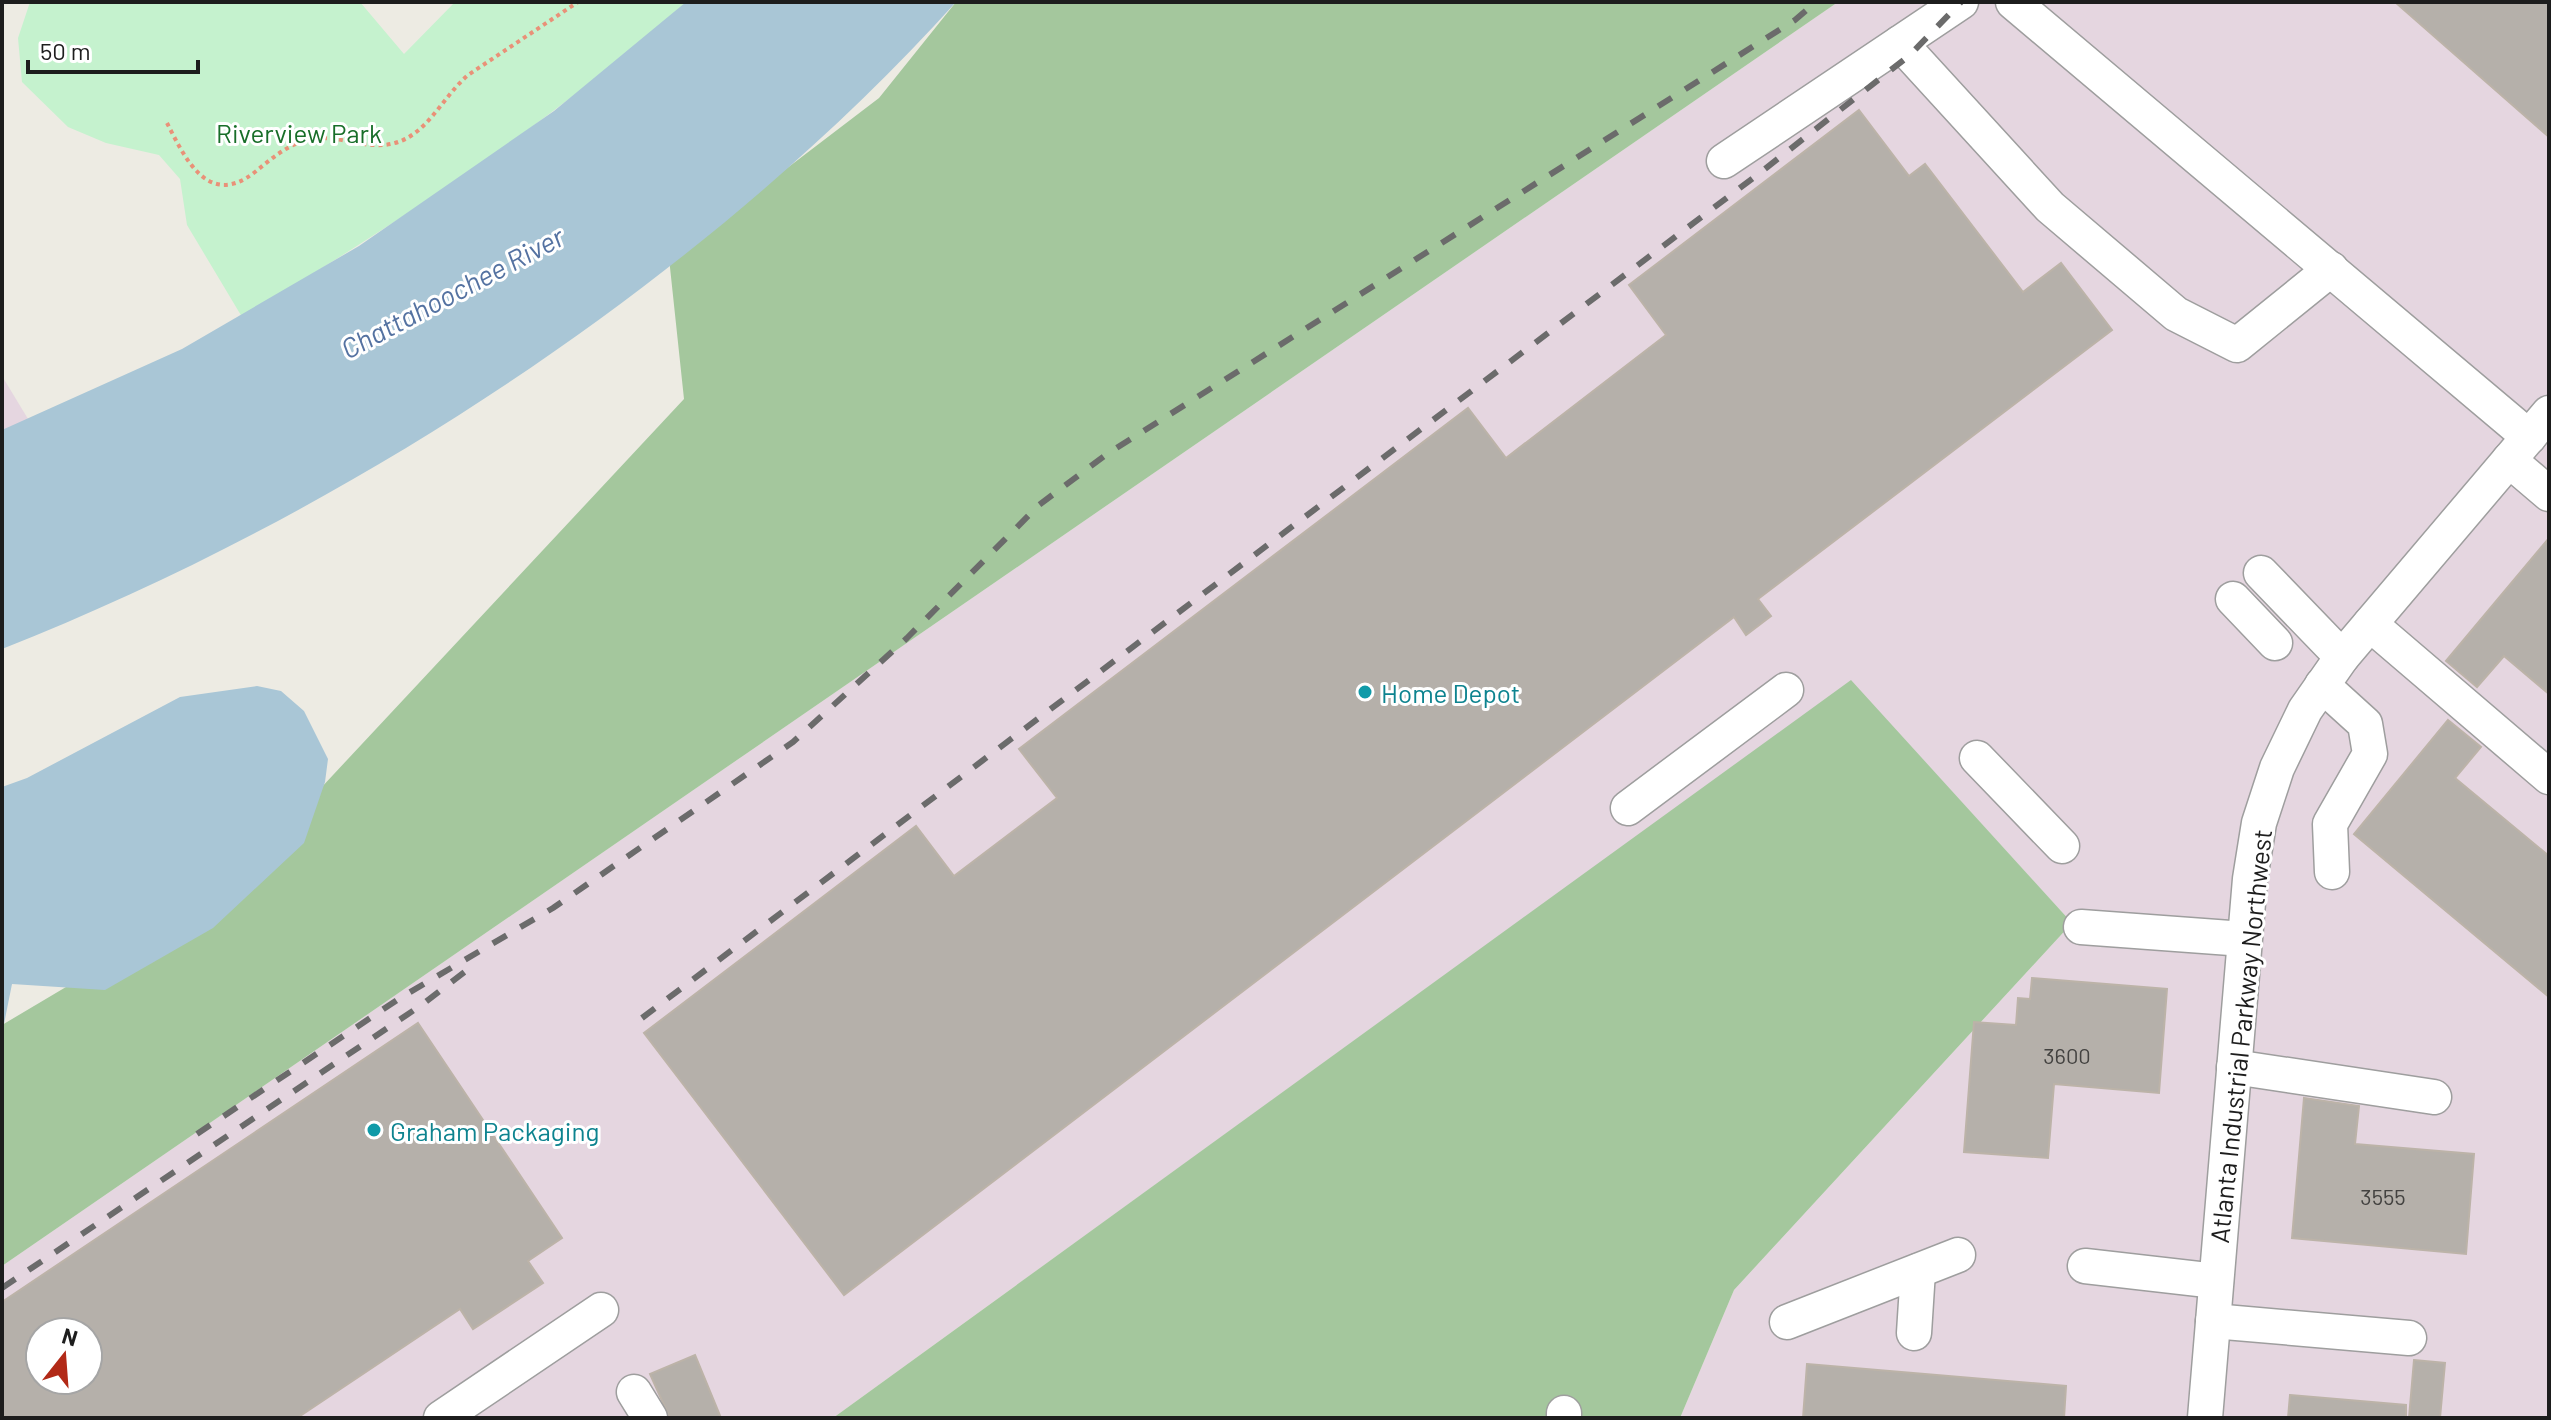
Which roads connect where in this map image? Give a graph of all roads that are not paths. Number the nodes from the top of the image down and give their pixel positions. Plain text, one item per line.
1 (1961, 2) edge
2 (2013, 2) edge
3 (1900, 43) junction
4 (1724, 161) dead end
5 (2331, 269) junction
6 (2529, 437) edge
7 (2549, 494) edge
8 (2261, 573) dead end
9 (2233, 599) dead end
10 (2370, 624) junction
11 (2275, 643) dead end
12 (2342, 657) junction
13 (2322, 685) junction
14 (1786, 690) dead end
15 (1977, 758) dead end
16 (2549, 777) edge
17 (1628, 808) dead end
18 (2062, 846) dead end
19 (2332, 872) dead end
20 (2081, 927) dead end
21 (2244, 939) junction
22 (2234, 1067) junction
23 (2434, 1097) dead end
24 (1958, 1255) dead end
25 (2085, 1266) dead end
26 (1918, 1271) junction
27 (2216, 1281) junction
28 (601, 1310) dead end
29 (2213, 1321) junction
30 (1787, 1322) dead end
31 (1914, 1333) dead end
32 (2409, 1338) dead end
33 (441, 1418) edge
34 (2205, 1418) edge

1 - 3 street
2 - 5 street
3 - 4 street
3 - 5 street
5 - 6 street
6 - 7 street
6 - 10 street, Atlanta Industrial Parkway Northwest
8 - 12 street
9 - 11 street
10 - 12 street, Atlanta Industrial Parkway Northwest
10 - 16 street
12 - 13 street, Atlanta Industrial Parkway Northwest
13 - 19 street
13 - 21 street, Atlanta Industrial Parkway Northwest
14 - 17 street
15 - 18 street
20 - 21 street
21 - 22 street, Atlanta Industrial Parkway Northwest
22 - 23 street
22 - 27 street, Atlanta Industrial Parkway Northwest
24 - 26 street
25 - 27 street
26 - 30 street
26 - 31 street
27 - 29 street, Atlanta Industrial Parkway Northwest
28 - 33 street
29 - 32 street
29 - 34 street, Atlanta Industrial Parkway Northwest

